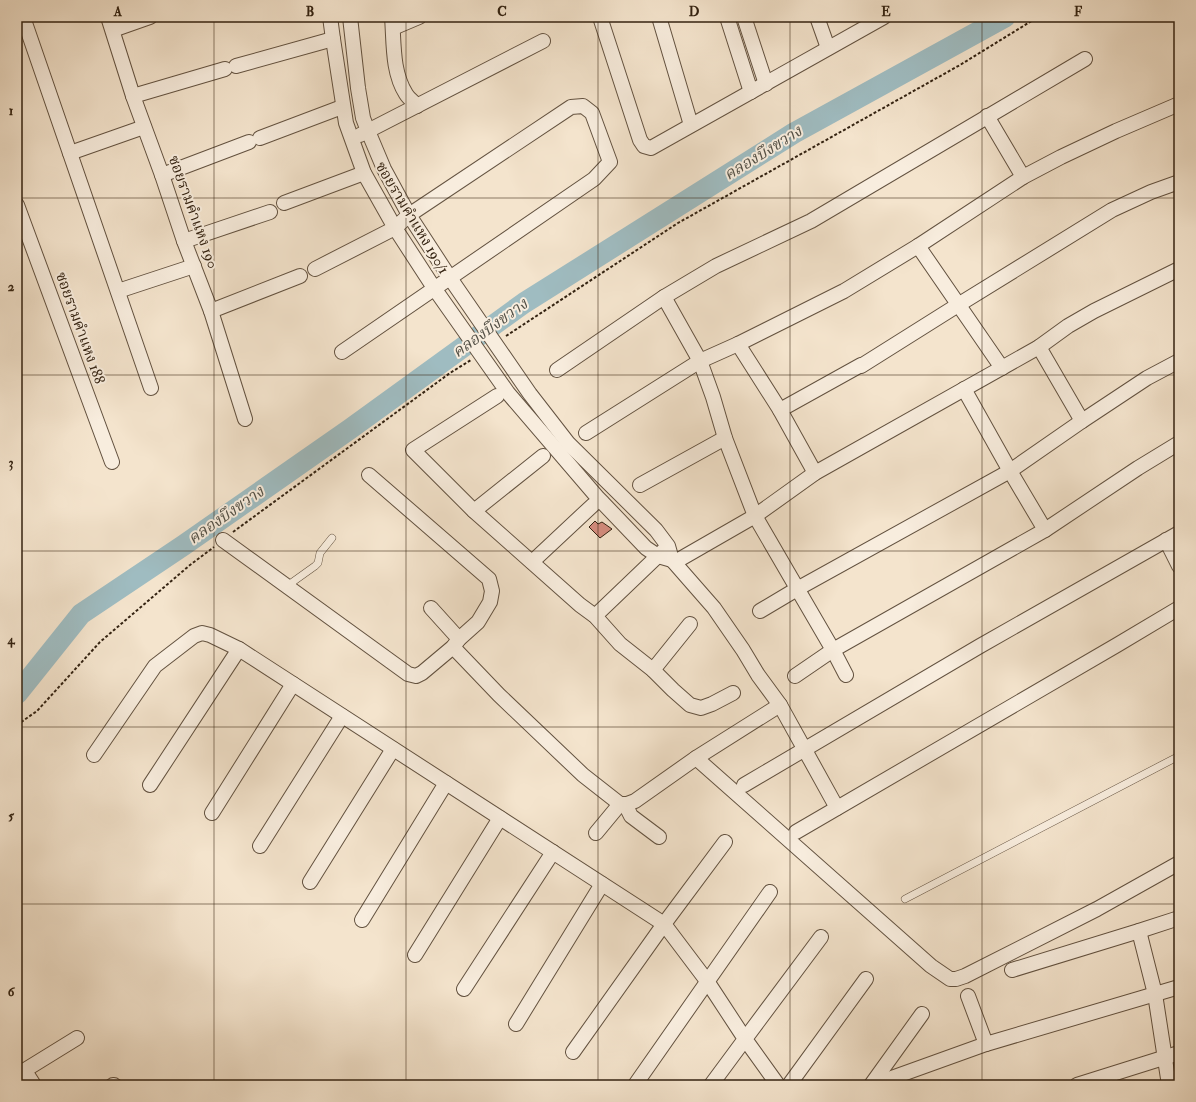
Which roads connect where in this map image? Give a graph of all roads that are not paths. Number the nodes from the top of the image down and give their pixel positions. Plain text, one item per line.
1 (23, 17) edge
2 (150, 17) edge
3 (330, 17) edge
4 (350, 17) edge
5 (419, 17) edge
6 (600, 17) edge
7 (659, 17) edge
8 (727, 17) edge
9 (744, 17) edge
10 (817, 17) edge
11 (884, 17) edge
12 (869, 21) edge
13 (392, 22) edge
14 (110, 24) edge
15 (333, 39) junction
16 (543, 41) dead end
17 (828, 48) junction
18 (1086, 59) dead end
19 (766, 84) junction
20 (751, 92) junction
21 (133, 96) junction
22 (1179, 104) edge
23 (342, 106) junction
24 (417, 106) junction
25 (987, 116) junction
26 (691, 125) junction
27 (144, 127) junction
28 (368, 131) junction
29 (352, 138) junction
30 (70, 153) junction
31 (364, 173) junction
32 (162, 175) junction
33 (1023, 177) junction
34 (1179, 182) edge
35 (284, 203) dead end
36 (17, 205) edge
37 (270, 212) dead end
38 (409, 215) junction
39 (395, 228) junction
40 (184, 241) junction
41 (918, 246) junction
42 (194, 266) junction
43 (315, 269) dead end
44 (1179, 269) edge
45 (300, 276) dead end
46 (450, 278) junction
47 (434, 288) junction
48 (118, 291) junction
49 (664, 297) junction
50 (958, 304) junction
51 (211, 311) junction
52 (738, 344) junction
53 (1039, 346) junction
54 (342, 352) dead end
55 (700, 361) junction
56 (1179, 361) edge
57 (1002, 368) junction
58 (558, 370) dead end
59 (151, 388) dead end
60 (527, 388) junction
61 (964, 389) junction
62 (507, 397) junction
63 (780, 410) junction
64 (245, 420) dead end
65 (1082, 421) junction
66 (586, 433) dead end
67 (725, 438) junction
68 (1179, 443) edge
69 (543, 456) dead end
70 (112, 462) dead end
71 (1010, 471) junction
72 (815, 473) junction
73 (369, 475) dead end
74 (640, 485) dead end
75 (617, 491) junction
76 (598, 504) junction
77 (474, 511) junction
78 (756, 516) junction
79 (1045, 530) junction
80 (1179, 533) edge
81 (332, 538) dead end
82 (223, 540) dead end
83 (1166, 540) junction
84 (668, 546) junction
85 (658, 556) junction
86 (674, 561) junction
87 (532, 562) junction
88 (1179, 566) edge
89 (288, 586) junction
90 (797, 589) junction
91 (431, 608) dead end
92 (1179, 608) edge
93 (760, 611) dead end
94 (595, 616) junction
95 (690, 624) dead end
96 (456, 643) junction
97 (239, 649) junction
98 (834, 650) junction
99 (653, 670) junction
100 (846, 675) dead end
101 (795, 676) dead end
102 (293, 684) junction
103 (733, 693) dead end
104 (780, 706) junction
105 (342, 716) junction
106 (393, 749) junction
107 (804, 750) junction
108 (94, 755) dead end
109 (1179, 756) edge
110 (696, 758) junction
111 (446, 783) junction
112 (150, 784) dead end
113 (744, 786) dead end
114 (624, 804) junction
115 (837, 808) junction
116 (212, 813) dead end
117 (500, 818) junction
118 (796, 832) dead end
119 (596, 833) dead end
120 (659, 837) dead end
121 (725, 842) dead end
122 (260, 846) dead end
123 (553, 852) junction
124 (1179, 863) edge
125 (310, 882) dead end
126 (602, 884) junction
127 (770, 892) dead end
128 (905, 899) dead end
129 (1179, 918) edge
130 (362, 920) dead end
131 (664, 924) junction
132 (1139, 931) junction
133 (821, 937) dead end
134 (415, 955) dead end
135 (1012, 970) dead end
136 (866, 979) dead end
137 (707, 981) junction
138 (1179, 987) edge
139 (464, 989) dead end
140 (1155, 994) junction
141 (968, 996) dead end
142 (922, 1014) dead end
143 (516, 1024) dead end
144 (77, 1038) dead end
145 (745, 1039) junction
146 (986, 1044) junction
147 (573, 1052) dead end
148 (1179, 1053) edge
149 (1165, 1058) junction
150 (21, 1073) edge
151 (34, 1085) edge
152 (635, 1085) edge
153 (711, 1085) edge
154 (778, 1085) edge
155 (789, 1085) edge
156 (872, 1085) edge
157 (1077, 1085) edge
158 (1169, 1085) edge

1 - 30 street
2 - 14 street
3 - 15 street, ซอยรามคำแหง 190/1
4 - 28 street, ซอยรามคำแหง 190/1
5 - 13 street
6 - 26 street
7 - 26 street
8 - 20 street
9 - 19 street
10 - 17 street
11 - 12 street
12 - 17 street
13 - 24 street
14 - 21 street, ซอยรามคำแหง 190
15 - 21 street
15 - 23 street, ซอยรามคำแหง 190/1
16 - 24 street
17 - 19 street
18 - 25 street
19 - 20 street
20 - 26 street
21 - 27 street, ซอยรามคำแหง 190
22 - 33 street
23 - 29 street, ซอยรามคำแหง 190/1
23 - 32 street
24 - 28 street
25 - 33 street
25 - 49 street
27 - 30 street
27 - 32 street, ซอยรามคำแหง 190
28 - 29 street
28 - 38 street, ซอยรามคำแหง 190/1
29 - 31 street, ซอยรามคำแหง 190/1
30 - 48 street
31 - 35 street
31 - 39 street, ซอยรามคำแหง 190/1
32 - 40 street, ซอยรามคำแหง 190
33 - 41 street
34 - 50 street
36 - 70 street, ซอยรามคำแหง 188
37 - 40 street
38 - 39 street
38 - 46 street, ซอยรามคำแหง 190/1
38 - 46 street
39 - 43 street
39 - 47 street, ซอยรามคำแหง 190/1
40 - 42 street, ซอยรามคำแหง 190
41 - 50 street
41 - 52 street
42 - 48 street
42 - 51 street, ซอยรามคำแหง 190
44 - 53 street
45 - 51 street
46 - 47 street
46 - 60 street, ซอยรามคำแหง 190/1
47 - 54 street
47 - 62 street, ซอยรามคำแหง 190/1
48 - 59 street
49 - 55 street
49 - 58 street
50 - 57 street
50 - 63 street
51 - 64 street, ซอยรามคำแหง 190
52 - 55 street
52 - 63 street
53 - 57 street
53 - 65 street
55 - 66 street
55 - 67 street
56 - 65 street
57 - 61 street
60 - 62 street
60 - 75 street, ซอยรามคำแหง 190/1
61 - 71 street
61 - 72 street
62 - 76 street, ซอยรามคำแหง 190/1
62 - 77 street
63 - 72 street
65 - 71 street
67 - 74 street
67 - 78 street
68 - 79 street
69 - 77 street
71 - 79 street
71 - 90 street
72 - 78 street
73 - 96 street
75 - 76 street
75 - 84 street, ซอยรามคำแหง 190/1
76 - 85 street, ซอยรามคำแหง 190/1
76 - 87 street
77 - 87 street
78 - 86 street
78 - 90 street
79 - 98 street
80 - 83 street
81 - 89 lane
82 - 89 street
83 - 88 street
83 - 107 street
84 - 85 street
84 - 86 street
85 - 86 street
85 - 94 street
86 - 104 street
87 - 94 street
89 - 96 street
90 - 93 street
90 - 98 street
91 - 96 street
92 - 115 street
94 - 99 street
95 - 99 street
96 - 114 street
97 - 102 street
97 - 108 street
97 - 112 street
98 - 100 street
98 - 101 street
99 - 103 street
102 - 105 street
102 - 116 street
104 - 107 street
104 - 110 street
105 - 106 street
105 - 122 street
106 - 111 street
106 - 125 street
107 - 113 street
107 - 115 street
109 - 128 lane
110 - 114 street
110 - 124 street
111 - 117 street
111 - 130 street
114 - 119 street
114 - 120 street
115 - 118 street
117 - 123 street
117 - 134 street
121 - 131 street
123 - 126 street
123 - 139 street
126 - 131 street
126 - 143 street
127 - 137 street
129 - 132 street
131 - 137 street
131 - 147 street
132 - 135 street
132 - 140 street
133 - 145 street
136 - 155 street
137 - 145 street
137 - 152 street
138 - 140 street
140 - 146 street
140 - 149 street
141 - 146 street
142 - 156 street
144 - 150 street
145 - 153 street
145 - 154 street
146 - 156 street
148 - 149 street
149 - 157 street
149 - 158 street
150 - 151 street

